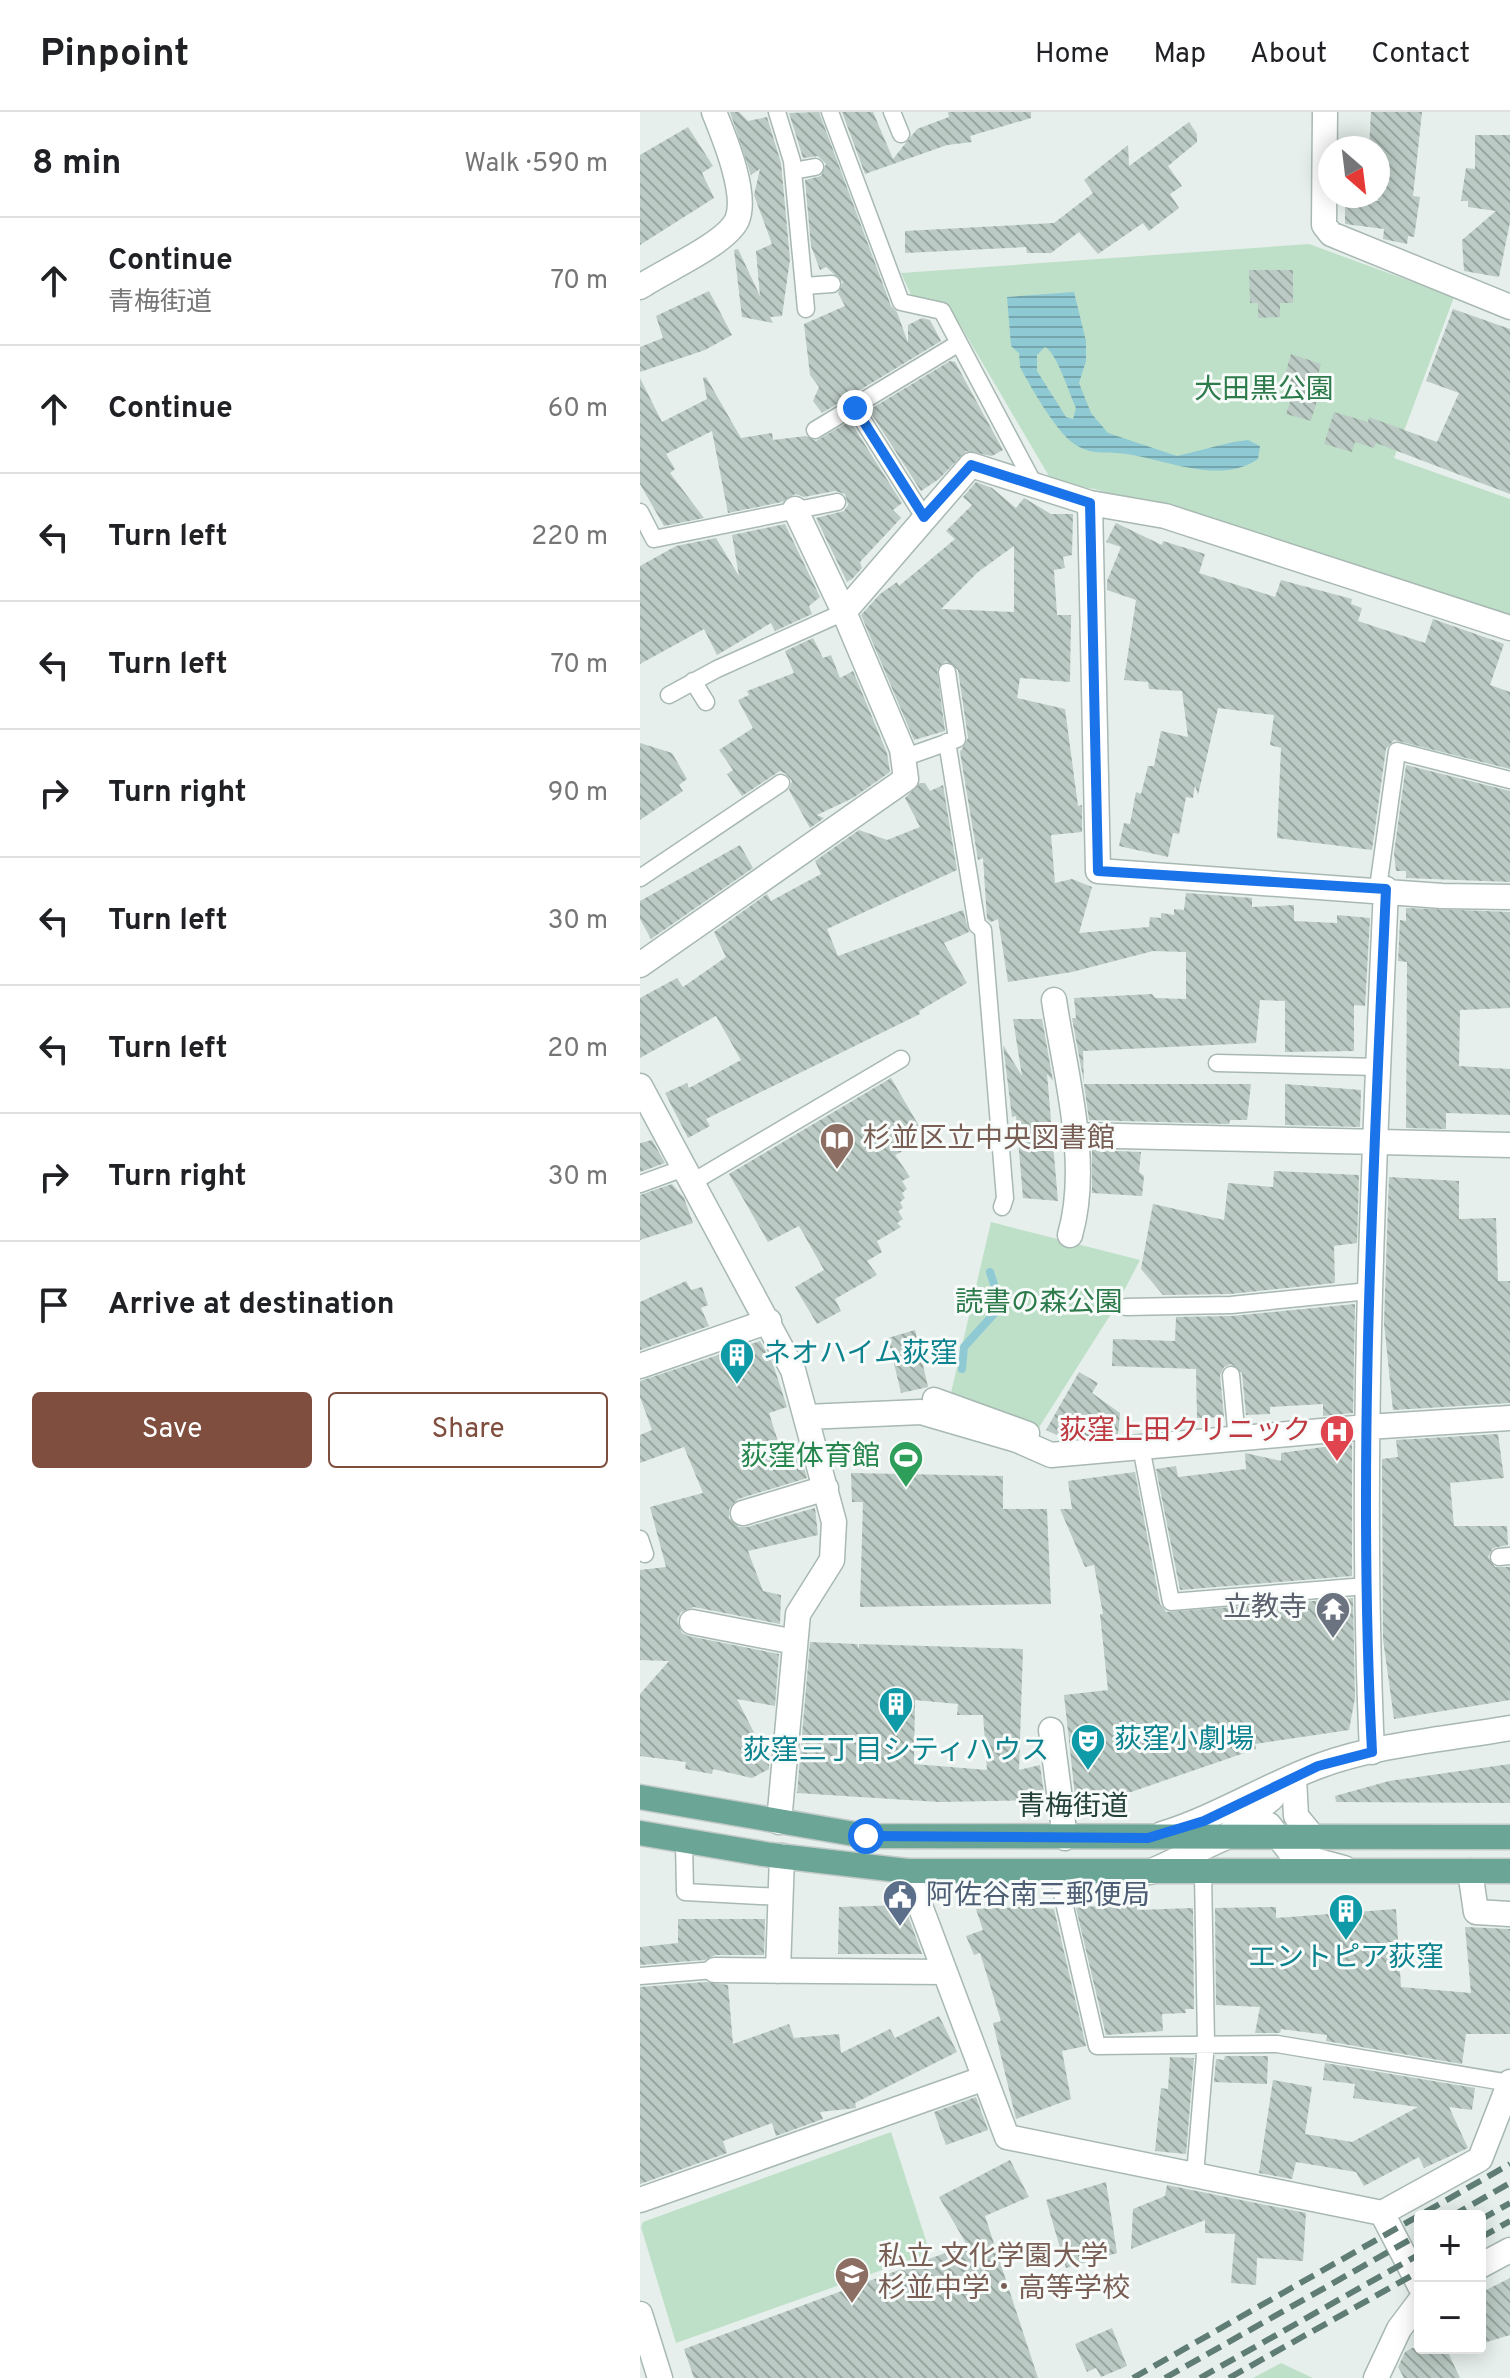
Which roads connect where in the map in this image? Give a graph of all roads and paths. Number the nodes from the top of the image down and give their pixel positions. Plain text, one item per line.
1 (714, 112) edge
2 (777, 112) edge
3 (830, 112) edge
4 (892, 112) edge
5 (1325, 112) edge
6 (901, 134) dead end
7 (815, 167) dead end
8 (793, 171) junction
9 (832, 284) dead end
10 (804, 286) junction
11 (640, 287) edge
12 (1510, 307) edge
13 (806, 309) dead end
14 (959, 343) junction
15 (855, 408) junction
16 (815, 430) dead end
17 (1035, 486) junction
18 (837, 502) dead end
19 (1090, 503) junction
20 (795, 509) junction
21 (640, 512) edge
22 (924, 517) junction
23 (844, 612) junction
24 (1510, 628) edge
25 (947, 672) dead end
26 (693, 681) junction
27 (669, 695) dead end
28 (706, 702) dead end
29 (947, 742) junction
30 (903, 758) junction
31 (1510, 780) edge
32 (781, 783) dead end
33 (640, 878) edge
34 (1382, 889) junction
35 (1510, 897) edge
36 (640, 965) edge
37 (1054, 1000) dead end
38 (901, 1059) dead end
39 (1217, 1063) dead end
40 (1378, 1067) junction
41 (640, 1086) edge
42 (1074, 1135) junction
43 (1374, 1145) junction
44 (1510, 1145) edge
45 (687, 1176) junction
46 (640, 1184) edge
47 (1002, 1207) dead end
48 (1070, 1235) dead end
49 (1369, 1291) junction
50 (1126, 1307) dead end
51 (769, 1321) junction
52 (640, 1366) edge
53 (1231, 1375) dead end
54 (934, 1399) dead end
55 (806, 1417) junction
56 (1510, 1418) edge
57 (1367, 1427) junction
58 (1040, 1438) dead end
59 (1237, 1439) junction
60 (1141, 1447) junction
61 (826, 1488) junction
62 (743, 1513) dead end
63 (1366, 1586) junction
64 (692, 1622) dead end
65 (795, 1642) junction
66 (1510, 1728) edge
67 (1051, 1730) dead end
68 (1372, 1752) junction
69 (1294, 1778) junction
70 (640, 1797) edge
71 (779, 1822) junction
72 (640, 1833) edge
73 (1278, 1837) junction
74 (1510, 1837) edge
75 (1065, 1838) junction
76 (1148, 1838) junction
77 (1224, 1838) junction
78 (1314, 1838) junction
79 (684, 1841) junction
80 (782, 1856) junction
81 (1350, 1870) junction
82 (907, 1871) junction
83 (1470, 1871) junction
84 (1510, 1871) edge
85 (1057, 1872) junction
86 (1148, 1873) junction
87 (1203, 1873) junction
88 (780, 1897) junction
89 (1510, 1914) edge
90 (715, 1970) joint
91 (778, 1971) junction
92 (945, 1972) junction
93 (640, 1976) edge
94 (1206, 2043) junction
95 (985, 2078) junction
96 (1510, 2083) edge
97 (1195, 2175) junction
98 (640, 2200) edge
99 (1382, 2213) junction
100 (1510, 2250) edge
101 (1486, 2263) edge
102 (1418, 2282) edge
103 (1414, 2309) edge
104 (642, 2326) edge
105 (660, 2378) edge
106 (1376, 2378) edge

1 - 11 street
2 - 8 lane
3 - 14 lane
4 - 6 lane
5 - 12 street
7 - 8 lane
8 - 10 lane
9 - 10 lane
10 - 13 lane
14 - 15 lane
14 - 17 lane
15 - 16 lane
15 - 22 lane
17 - 19 street
17 - 22 street
18 - 20 lane
19 - 24 street
19 - 34 street
20 - 21 lane
20 - 23 street
22 - 23 street
23 - 26 lane
23 - 30 street
25 - 29 lane
26 - 27 lane
26 - 28 lane
29 - 30 lane
29 - 47 lane
30 - 36 street
31 - 34 lane
32 - 33 lane
34 - 35 street
34 - 40 street
37 - 42 street
38 - 45 lane
39 - 40 lane
40 - 43 street
41 - 45 street
42 - 43 street
42 - 48 street
43 - 44 street
43 - 49 street
45 - 46 lane
45 - 51 street
49 - 50 lane
49 - 57 street
51 - 52 street
51 - 55 street
53 - 59 lane
54 - 58 street
55 - 60 street
55 - 61 street
56 - 57 street
57 - 59 street
57 - 63 street
59 - 60 street
60 - 63 lane
61 - 62 street
61 - 65 street
63 - 68 street
64 - 65 street
65 - 71 street
66 - 68 street
67 - 75 street
68 - 69 street
69 - 73 street
69 - 76 street
69 - 77 street
69 - 78 street
70 - 71 main road, 青梅街道
71 - 75 main road, 青梅街道
72 - 79 main road
73 - 77 main road, 青梅街道
73 - 78 main road, 青梅街道
73 - 81 street
74 - 78 main road, 青梅街道
75 - 76 main road, 青梅街道
76 - 77 main road, 青梅街道
77 - 86 street
79 - 80 main road
79 - 88 lane
80 - 82 main road
80 - 88 street
81 - 83 main road
81 - 87 main road
82 - 85 main road
82 - 92 street
83 - 84 main road
83 - 89 street
85 - 86 main road
85 - 94 lane
86 - 87 main road
87 - 94 lane
88 - 91 street
90 - 91 street
90 - 93 lane
91 - 92 street
92 - 95 street
94 - 96 lane
94 - 97 lane
95 - 97 street
95 - 98 street
96 - 99 street
97 - 99 street
99 - 102 street
100 - 101 street
103 - 106 street
104 - 105 street

